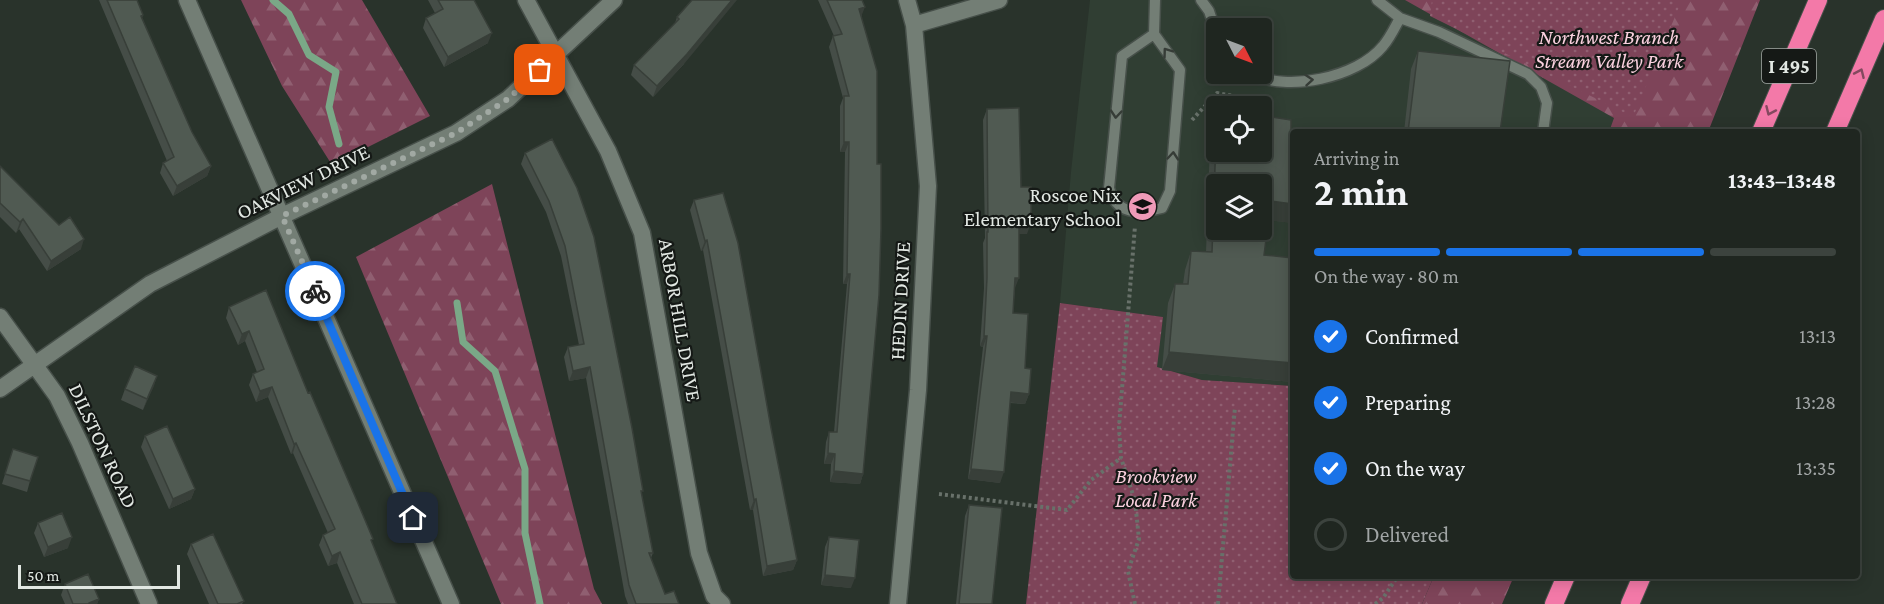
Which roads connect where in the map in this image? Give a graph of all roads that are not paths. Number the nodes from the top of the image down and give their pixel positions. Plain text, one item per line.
1 (187, 0) edge
2 (525, 0) edge
3 (614, 0) edge
4 (907, 0) edge
5 (999, 0) edge
6 (1155, 0) edge
7 (1201, 0) edge
8 (1377, 0) edge
9 (1818, 0) edge
10 (1211, 18) edge
11 (1400, 18) junction
12 (1884, 19) edge
13 (914, 25) junction
14 (1154, 34) junction
15 (556, 55) junction
16 (1272, 79) edge
17 (1543, 129) edge
18 (1762, 129) edge
19 (1836, 129) edge
20 (282, 216) junction
21 (0, 317) edge
22 (34, 364) junction
23 (0, 389) edge
24 (1565, 579) edge
25 (1641, 579) edge
26 (149, 604) edge
27 (451, 604) edge
28 (722, 604) edge
29 (898, 604) edge
30 (1554, 604) edge
31 (1630, 604) edge

1 - 20 street
2 - 15 street
3 - 15 street, OAKVIEW DRIVE
4 - 13 street, HEDIN DRIVE
5 - 13 street
6 - 14 lane
7 - 10 lane
8 - 11 lane
9 -> 18 highway, I 495
16 -> 11 lane
11 - 17 lane
19 -> 12 highway
13 - 29 street, HEDIN DRIVE
14 -> 14 lane
15 - 20 street, OAKVIEW DRIVE
15 - 28 street, ARBOR HILL DRIVE
20 - 22 street, OAKVIEW DRIVE
20 - 27 street
21 - 22 street, DILSTON ROAD
22 - 23 street, OAKVIEW DRIVE
22 - 26 street, DILSTON ROAD
24 - 30 highway
25 - 31 highway

